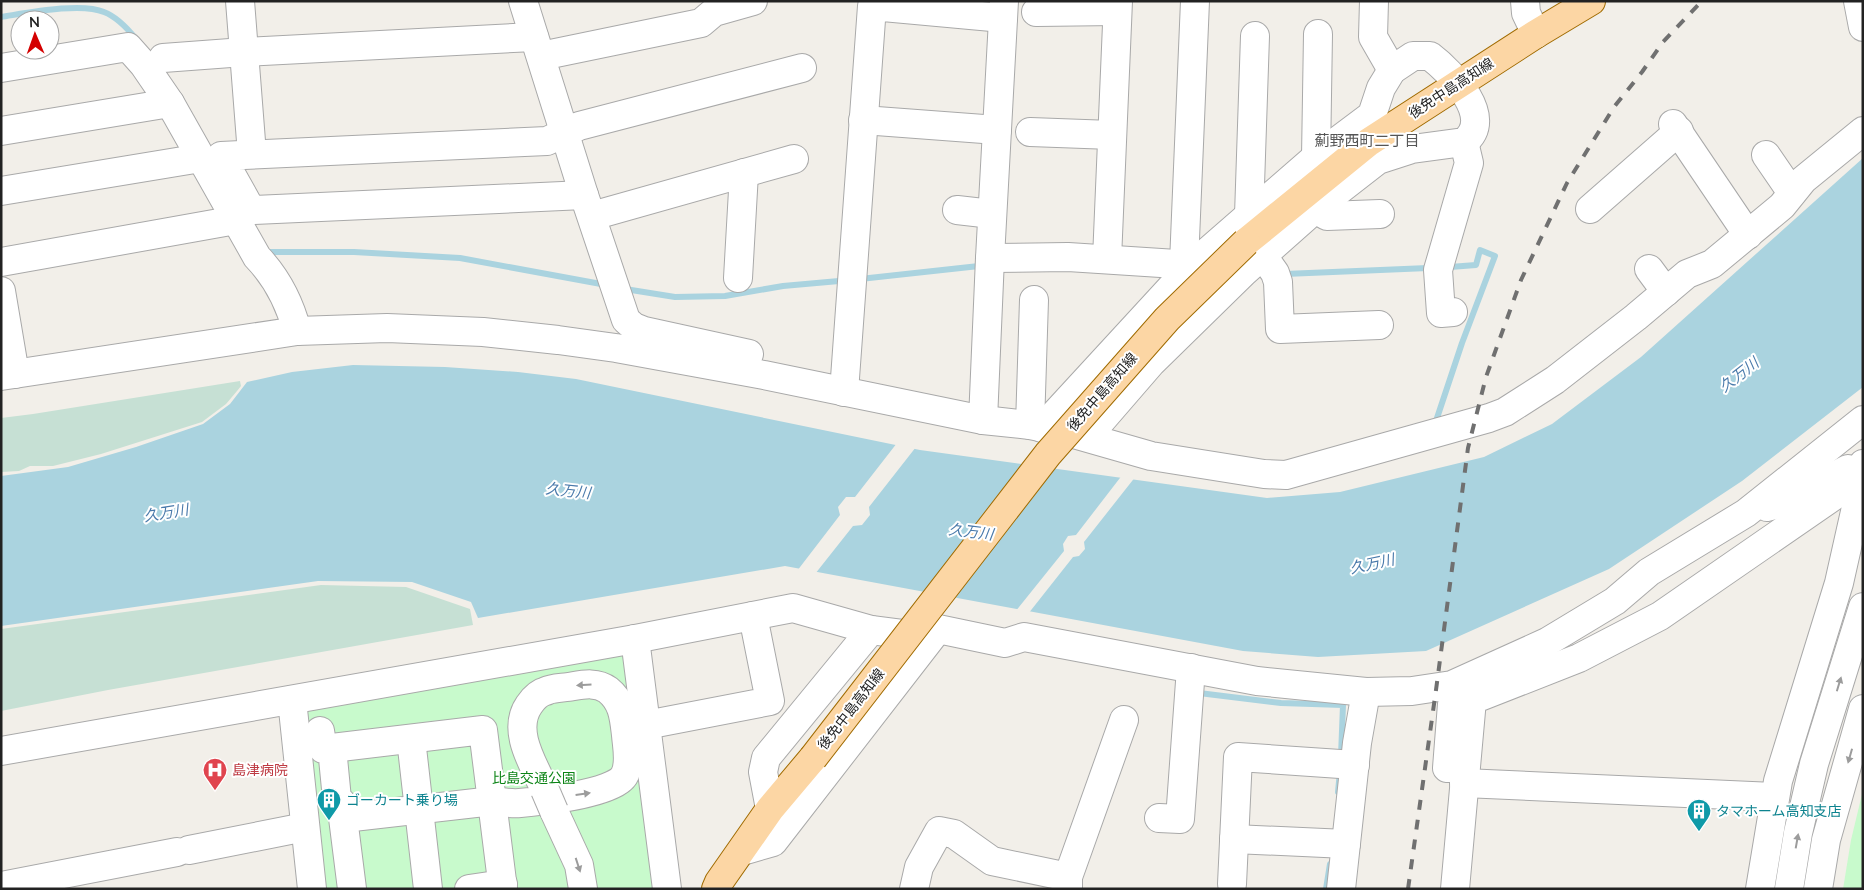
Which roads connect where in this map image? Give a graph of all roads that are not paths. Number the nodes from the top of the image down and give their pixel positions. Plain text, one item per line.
1 (240, 1) edge
2 (523, 1) edge
3 (1195, 1) edge
4 (1374, 1) edge
5 (1525, 1) edge
6 (1591, 1) edge
7 (1858, 1) edge
8 (740, 3) edge
9 (872, 4) edge
10 (1118, 6) edge
11 (1004, 10) edge
12 (1036, 12) dead end
13 (1863, 27) edge
14 (1318, 34) dead end
15 (1536, 34) junction
16 (1255, 36) dead end
17 (538, 47) junction
18 (244, 52) junction
19 (163, 58) dead end
20 (1, 68) edge
21 (802, 68) dead end
22 (1392, 70) junction
23 (1458, 84) junction
24 (170, 103) junction
25 (863, 120) junction
26 (996, 130) junction
27 (1, 131) edge
28 (1863, 131) edge
29 (1030, 132) dead end
30 (564, 133) junction
31 (1112, 135) junction
32 (1464, 142) junction
33 (252, 154) junction
34 (1766, 155) dead end
35 (1316, 157) junction
36 (201, 158) junction
37 (794, 159) dead end
38 (744, 173) junction
39 (1, 191) edge
40 (1792, 193) junction
41 (588, 205) junction
42 (1315, 209) junction
43 (1590, 209) dead end
44 (957, 210) dead end
45 (992, 214) junction
46 (1380, 214) dead end
47 (1249, 215) junction
48 (236, 220) junction
49 (1748, 234) junction
50 (1255, 249) junction
51 (990, 258) junction
52 (1107, 259) junction
53 (1, 262) edge
54 (1188, 264) junction
55 (1648, 269) dead end
56 (738, 278) dead end
57 (1, 292) edge
58 (1666, 292) junction
59 (1034, 300) dead end
60 (1453, 312) dead end
61 (1379, 325) dead end
62 (297, 331) junction
63 (8, 375) edge
64 (764, 375) junction
65 (844, 392) junction
66 (983, 420) junction
67 (1863, 420) edge
68 (1036, 427) junction
69 (1075, 439) junction
70 (1863, 462) edge
71 (1863, 476) edge
72 (1746, 513) junction
73 (1863, 607) edge
74 (753, 616) junction
75 (938, 629) junction
76 (871, 630) junction
77 (635, 639) junction
78 (1190, 668) junction
79 (1366, 692) junction
80 (292, 700) junction
81 (1472, 700) junction
82 (1863, 709) edge
83 (1124, 720) dead end
84 (375, 724) dead end
85 (646, 725) junction
86 (316, 738) junction
87 (411, 739) junction
88 (1, 752) edge
89 (1355, 765) junction
90 (1464, 783) junction
91 (1774, 797) junction
92 (502, 806) junction
93 (770, 810) junction
94 (420, 816) junction
95 (1159, 818) dead end
96 (344, 824) junction
97 (305, 827) junction
98 (1234, 839) junction
99 (1346, 844) junction
100 (742, 850) junction
101 (1068, 883) edge
102 (1232, 884) dead end
103 (1, 886) edge
104 (503, 886) edge
105 (312, 889) edge
106 (352, 889) edge
107 (428, 889) edge
108 (469, 889) edge
109 (583, 889) edge
110 (667, 889) edge
111 (716, 889) edge
112 (914, 889) edge
113 (1342, 889) edge
114 (1436, 889) edge
115 (1455, 889) edge
116 (1760, 889) edge
117 (1789, 889) edge
118 (1818, 889) edge

1 - 18 street
2 - 17 street
3 - 54 street
4 - 22 street
5 - 15 street
6 - 15 main road, 後免中島高知線
7 - 13 street
8 - 17 street
9 - 11 street
9 - 25 street
10 - 12 street
10 - 31 street
11 - 26 street
14 - 35 street
15 - 23 main road, 後免中島高知線
16 - 47 street
17 - 18 street
17 - 30 street
18 - 19 street
18 - 33 street
20 - 24 street
21 - 30 street
22 - 23 street
22 - 35 street
23 - 32 street
23 - 50 main road, 後免中島高知線
24 - 27 street
24 - 36 street
25 - 26 street
25 - 65 street
26 - 45 street
28 - 40 street
29 - 31 street
30 - 33 street
30 - 41 street
31 - 52 street
32 - 42 street
32 - 60 street
33 - 41 street
34 - 40 street
35 - 47 street
36 - 39 street
36 - 48 street
37 - 38 street
38 - 41 street
38 - 56 street
40 - 49 street
41 - 64 street
42 - 46 street
42 - 50 street
43 - 49 street
44 - 45 street
45 - 51 street
47 - 54 street
48 - 53 street
48 - 62 street
49 - 58 street
50 - 61 street
50 - 69 street
50 - 93 main road, 後免中島高知線, bridge
51 - 52 street
51 - 66 street
52 - 54 street
54 - 68 street
55 - 58 street
57 - 63 street
58 - 69 street
59 - 68 street
62 - 63 street
62 - 64 street
64 - 65 street
65 - 66 street
66 - 68 street
67 - 72 street
68 - 69 street
70 - 72 street
70 - 81 street
71 - 91 street
72 - 79 street
117 -> 73 street
74 - 76 street
74 - 77 street
74 - 85 street
75 - 76 street
75 - 78 street
75 - 100 street
76 - 93 street
77 - 80 street
77 - 85 street
78 - 79 street
78 - 95 street
79 - 89 street
80 - 86 street
80 - 88 street
81 - 90 street
81 - 114 street
82 -> 118 street
83 - 101 street
84 - 86 street
85 - 110 street
86 - 87 street
86 - 96 street
86 - 97 street
87 - 92 street
87 - 94 street
89 - 98 street
89 - 99 street
90 - 91 street
90 - 115 street
91 - 116 street
92 - 94 street
92 - 104 street
92 -> 109 street
93 - 100 main road, 後免中島高知線
94 - 96 street
94 - 107 street
96 - 106 street
97 - 103 street
97 - 105 street
98 - 99 street
98 - 102 street
99 - 113 street
100 - 111 main road, 後免中島高知線
101 - 112 street
104 - 108 street

